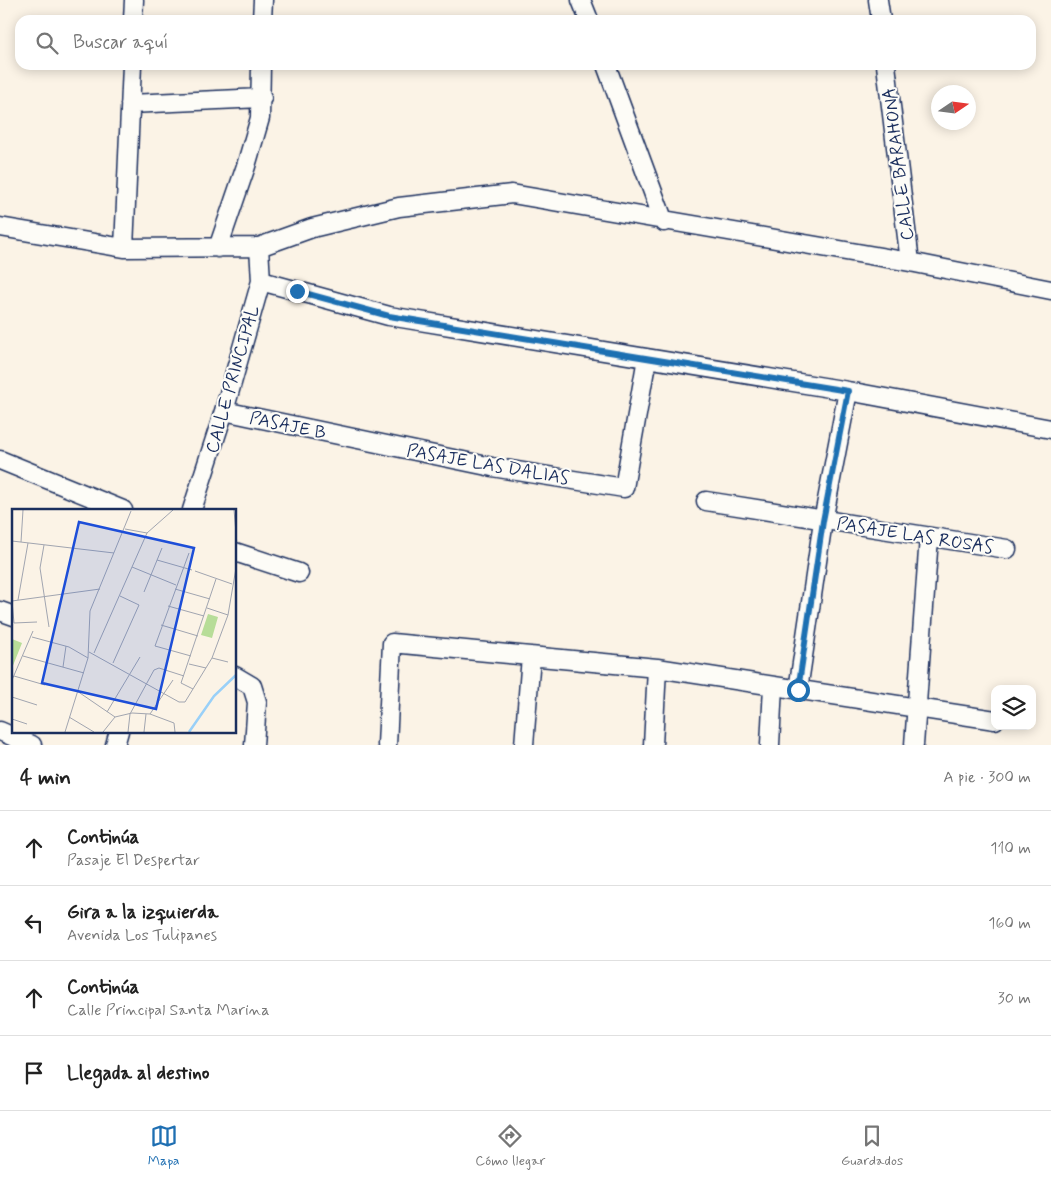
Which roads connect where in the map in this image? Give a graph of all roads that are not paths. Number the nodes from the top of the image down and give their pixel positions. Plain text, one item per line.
1 (134, 0) edge
2 (263, 0) edge
3 (581, 0) edge
4 (878, 0) edge
5 (133, 15) edge
6 (262, 15) edge
7 (587, 15) edge
8 (880, 15) edge
9 (132, 70) edge
10 (261, 70) edge
11 (608, 70) edge
12 (887, 70) edge
13 (262, 98) junction
14 (130, 104) junction
15 (664, 222) junction
16 (0, 227) edge
17 (259, 247) junction
18 (124, 248) junction
19 (218, 248) junction
20 (910, 262) junction
21 (261, 281) junction
22 (1051, 290) edge
23 (647, 358) junction
24 (848, 391) junction
25 (224, 412) junction
26 (1051, 429) edge
27 (352, 438) joint
28 (0, 460) edge
29 (706, 501) dead end
30 (121, 509) edge
31 (192, 509) edge
32 (823, 521) junction
33 (929, 537) junction
34 (1007, 549) dead end
35 (236, 552) edge
36 (299, 573) dead end
37 (0, 611) edge
38 (12, 615) edge
39 (531, 656) junction
40 (657, 668) junction
41 (236, 677) edge
42 (773, 686) junction
43 (798, 690) junction
44 (917, 707) junction
45 (991, 719) edge
46 (0, 731) edge
47 (119, 732) edge
48 (32, 745) edge
49 (114, 745) edge
50 (254, 745) edge
51 (387, 745) edge
52 (524, 745) edge
53 (653, 745) edge
54 (770, 745) edge
55 (914, 745) edge

1 - 5 street
2 - 6 street
3 - 7 street
4 - 8 street
9 - 14 street
10 - 13 street
11 - 15 street
12 - 20 street, CALLE BARAHONA
13 - 14 street
13 - 19 street
14 - 18 street
15 - 17 street
15 - 20 street
16 - 18 street
17 - 19 street
17 - 21 street, CALLE PRINCIPAL
18 - 19 street
20 - 22 street
21 - 23 street
21 - 25 street, CALLE PRINCIPAL
23 - 24 street
23 - 27 street, PASAJE LAS DALIAS
24 - 26 street
24 - 32 street
25 - 27 street, PASAJE B
25 - 31 street, CALLE PRINCIPAL
28 - 30 street
29 - 32 street
32 - 33 street, PASAJE LAS ROSAS
32 - 43 street
33 - 34 street, PASAJE LAS ROSAS
33 - 44 street
35 - 36 street
37 - 38 street
39 - 40 street
39 - 51 street
39 - 52 street
40 - 42 street
40 - 53 street
41 - 50 street
42 - 43 street
42 - 54 street
43 - 44 street
44 - 45 street
44 - 55 street
46 - 48 street
47 - 49 street

